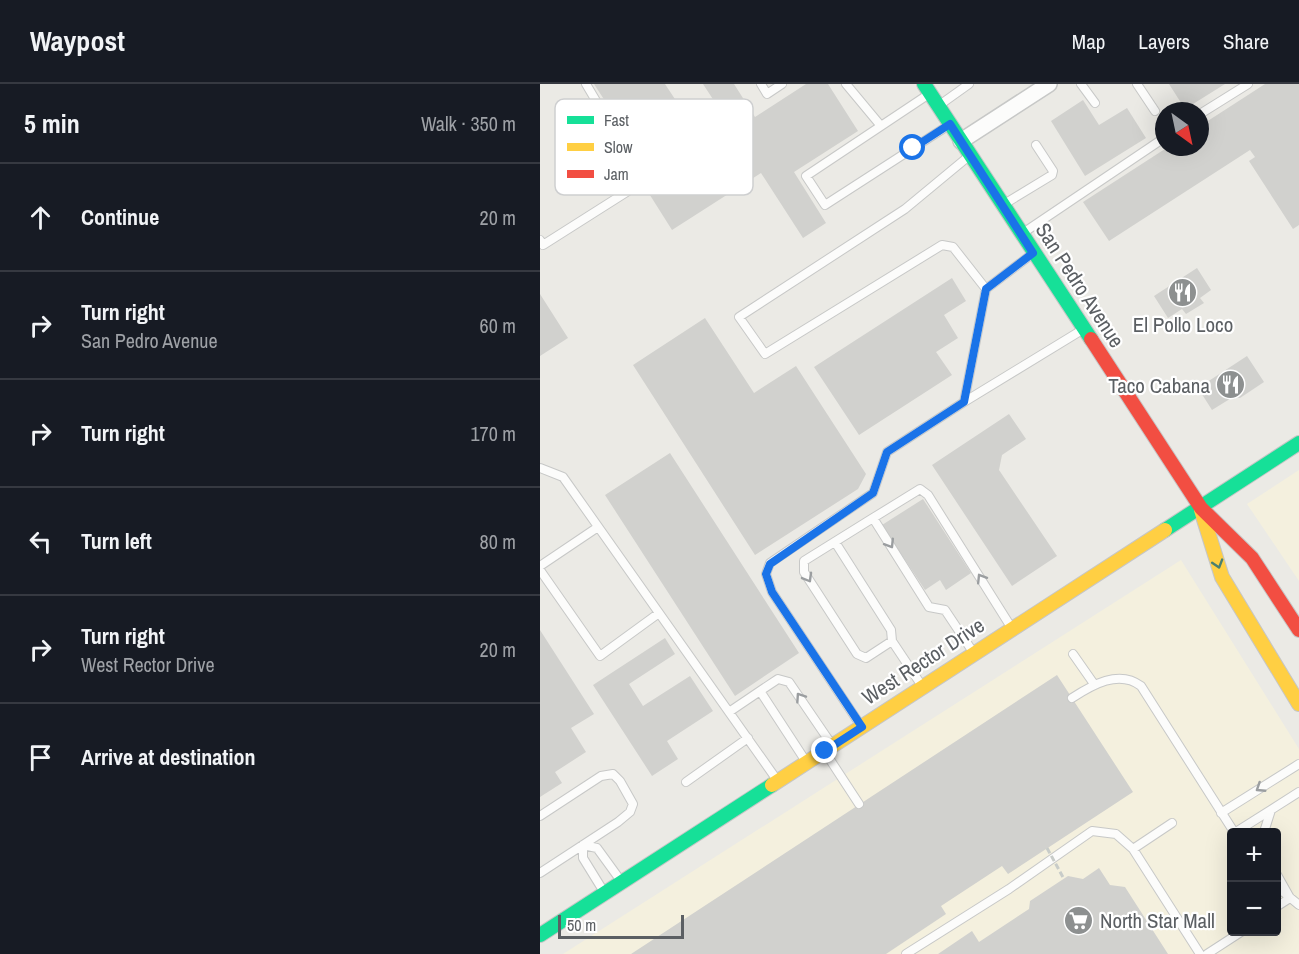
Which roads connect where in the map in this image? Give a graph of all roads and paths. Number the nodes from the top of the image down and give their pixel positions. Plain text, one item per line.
1 (586, 84) edge
2 (761, 84) edge
3 (782, 84) edge
4 (846, 84) edge
5 (969, 84) edge
6 (1049, 84) edge
7 (1082, 84) edge
8 (1137, 84) edge
9 (1248, 84) edge
10 (927, 88) edge
11 (595, 99) edge
12 (1095, 103) dead end
13 (938, 106) junction
14 (1209, 108) edge
15 (1155, 111) dead end
16 (950, 124) junction
17 (881, 126) junction
18 (961, 141) junction
19 (1155, 144) edge
20 (1036, 145) dead end
21 (970, 155) junction
22 (622, 195) edge
23 (1003, 205) junction
24 (1021, 234) junction
25 (540, 240) edge
26 (1033, 253) junction
27 (986, 289) junction
28 (1083, 329) junction
29 (964, 402) junction
30 (1299, 443) edge
31 (540, 468) edge
32 (1201, 508) junction
33 (873, 518) junction
34 (598, 527) junction
35 (835, 542) junction
36 (540, 568) edge
37 (659, 613) junction
38 (1012, 628) junction
39 (1299, 630) edge
40 (892, 641) junction
41 (974, 653) junction
42 (1073, 654) dead end
43 (1094, 684) junction
44 (922, 687) junction
45 (760, 691) junction
46 (1072, 698) dead end
47 (1299, 704) edge
48 (729, 712) junction
49 (862, 727) junction
50 (748, 738) junction
51 (829, 748) junction
52 (807, 762) junction
53 (1299, 764) edge
54 (778, 781) junction
55 (686, 782) dead end
56 (1299, 792) edge
57 (859, 804) dead end
58 (1270, 810) junction
59 (1221, 813) junction
60 (540, 816) edge
61 (1172, 823) dead end
62 (1232, 828) edge
63 (1241, 828) edge
64 (1265, 828) edge
65 (583, 845) junction
66 (1047, 848) dead end
67 (1133, 849) junction
68 (540, 873) edge
69 (1064, 879) dead end
70 (621, 882) junction
71 (1281, 882) edge
72 (1281, 890) edge
73 (605, 893) junction
74 (1290, 898) junction
75 (1281, 904) edge
76 (1299, 905) edge
77 (540, 935) edge
78 (1235, 936) edge
79 (906, 954) edge
80 (1200, 954) edge
81 (1207, 954) edge

1 - 11 lane
2 - 3 lane
4 - 17 lane
5 - 13 lane
6 - 18 street
7 - 12 lane
8 - 15 lane
9 - 14 lane
10 - 13 street, San Pedro Avenue
10 - 17 lane
13 - 16 street, San Pedro Avenue
16 - 17 lane
16 - 18 street, San Pedro Avenue
18 - 21 street, San Pedro Avenue
19 - 24 lane
20 - 23 lane
21 - 23 street, San Pedro Avenue
21 - 27 lane
22 - 25 lane
23 - 24 street, San Pedro Avenue
24 - 26 street, San Pedro Avenue
26 - 27 lane
26 - 28 street, San Pedro Avenue
27 - 29 lane
28 - 29 lane
28 - 32 street, San Pedro Avenue
29 - 49 lane
30 - 32 street, West Rector Drive
31 - 34 lane
32 - 38 street, West Rector Drive
32 - 39 street, San Pedro Avenue
32 -> 47 street, San Pedro Avenue
33 - 35 lane
38 -> 33 lane
33 -> 41 lane
34 - 36 lane
34 - 37 lane
35 - 40 lane
35 -> 40 lane
36 - 37 lane
37 - 48 lane
38 - 41 street, West Rector Drive
40 - 44 lane
41 - 44 street, West Rector Drive
42 - 43 lane
43 - 46 lane
43 - 59 lane
44 - 49 street, West Rector Drive
45 - 48 lane
51 -> 45 lane
45 - 52 lane
48 - 50 lane
49 - 51 street, West Rector Drive
50 - 54 lane
50 - 55 lane
51 - 52 street, West Rector Drive
51 - 57 lane
52 - 54 street, West Rector Drive
53 -> 59 lane
54 - 70 street, West Rector Drive
56 - 58 lane
58 - 63 lane
58 - 64 lane
59 - 62 lane
60 - 65 lane
61 - 67 lane
65 - 68 lane
65 - 70 lane
65 - 73 lane
66 - 69 path, bridge
67 - 79 lane
67 - 80 lane
70 - 73 street, West Rector Drive
71 - 74 lane
72 - 74 lane
73 - 77 street, West Rector Drive
74 - 75 lane
74 - 76 lane
78 - 81 lane

